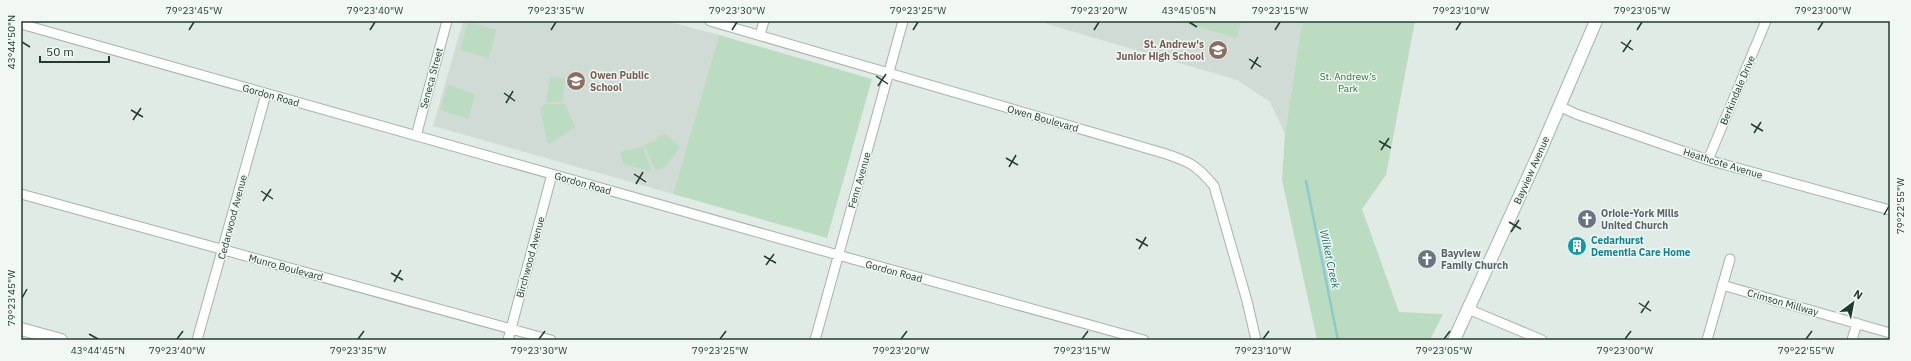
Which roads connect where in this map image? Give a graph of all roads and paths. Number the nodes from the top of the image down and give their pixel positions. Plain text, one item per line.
1 (447, 21) edge
2 (710, 21) edge
3 (764, 21) edge
4 (903, 21) edge
5 (1596, 21) edge
6 (1766, 21) edge
7 (22, 24) edge
8 (760, 35) junction
9 (889, 74) junction
10 (266, 94) junction
11 (1559, 106) junction
12 (416, 136) junction
13 (1708, 160) junction
14 (552, 174) junction
15 (21, 194) edge
16 (1890, 210) edge
17 (224, 249) junction
18 (838, 255) junction
19 (1730, 259) dead end
20 (1722, 285) junction
21 (1468, 309) junction
22 (1857, 323) junction
23 (21, 329) edge
24 (511, 329) junction
25 (1890, 333) edge
26 (61, 340) edge
27 (197, 340) edge
28 (508, 340) edge
29 (551, 340) edge
30 (815, 340) edge
31 (1144, 340) edge
32 (1256, 340) edge
33 (1454, 340) edge
34 (1542, 340) edge
35 (1707, 340) edge
36 (1852, 340) edge

1 - 12 street, Seneca Street
2 - 8 street, Owen Boulevard
3 - 8 street
4 - 9 street, Fenn Avenue
5 - 11 main road, Bayview Avenue
6 - 13 street, Berkindale Drive
7 - 10 street, Gordon Road
8 - 9 street, Owen Boulevard
9 - 18 street, Fenn Avenue
9 - 32 street, Owen Boulevard
10 - 12 street, Gordon Road
10 - 17 street, Cedarwood Avenue
11 - 13 street, Heathcote Avenue
11 - 21 main road, Bayview Avenue
12 - 14 street, Gordon Road
13 - 16 street, Heathcote Avenue
14 - 18 street, Gordon Road
14 - 24 street, Birchwood Avenue
15 - 17 street, Munro Boulevard
17 - 24 street, Munro Boulevard
17 - 27 street, Cedarwood Avenue
18 - 30 street, Fenn Avenue
18 - 31 street, Gordon Road
19 - 20 street
20 - 22 street, Crimson Millway
20 - 35 street
21 - 33 main road, Bayview Avenue
21 - 34 street
22 - 25 street, Crimson Millway
22 - 36 street
23 - 26 main road
24 - 28 street, Birchwood Avenue
24 - 29 street, Munro Boulevard

